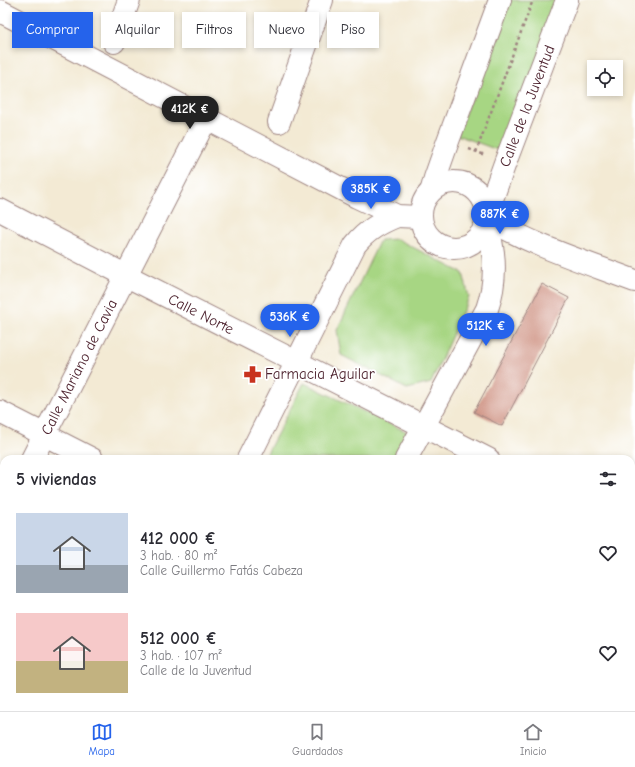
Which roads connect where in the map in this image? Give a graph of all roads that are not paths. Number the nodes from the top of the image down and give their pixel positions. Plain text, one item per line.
1 (130, 0) edge
2 (322, 0) edge
3 (500, 0) edge
4 (567, 0) edge
5 (0, 11) edge
6 (125, 12) edge
7 (206, 119) junction
8 (279, 122) dead end
9 (432, 189) junction
10 (358, 197) junction
11 (0, 210) edge
12 (397, 216) junction
13 (420, 217) junction
14 (487, 218) junction
15 (363, 235) junction
16 (125, 275) junction
17 (635, 281) edge
18 (297, 362) junction
19 (0, 412) edge
20 (423, 426) junction
21 (45, 434) junction
22 (34, 455) edge
23 (84, 455) edge
24 (250, 455) edge
25 (408, 455) edge
26 (480, 455) edge

1 - 6 street
2 - 8 street
3 - 9 street
4 - 14 street, Calle de la Juventud
5 - 7 street
7 - 10 street
7 - 16 street, Calle Mariano de Cavia
9 - 13 street
9 - 14 street
10 - 12 street
10 - 15 street
11 - 16 street, Calle Norte
12 - 13 street
12 - 15 street
13 - 14 street
14 - 17 street
14 - 20 street
15 - 18 street
16 - 18 street, Calle Norte
16 - 21 street, Calle Mariano de Cavia
18 - 20 street, Calle Norte
18 - 24 street
19 - 21 street
20 - 25 street
20 - 26 street, Calle Norte
21 - 22 street, Calle Mariano de Cavia
21 - 23 street

